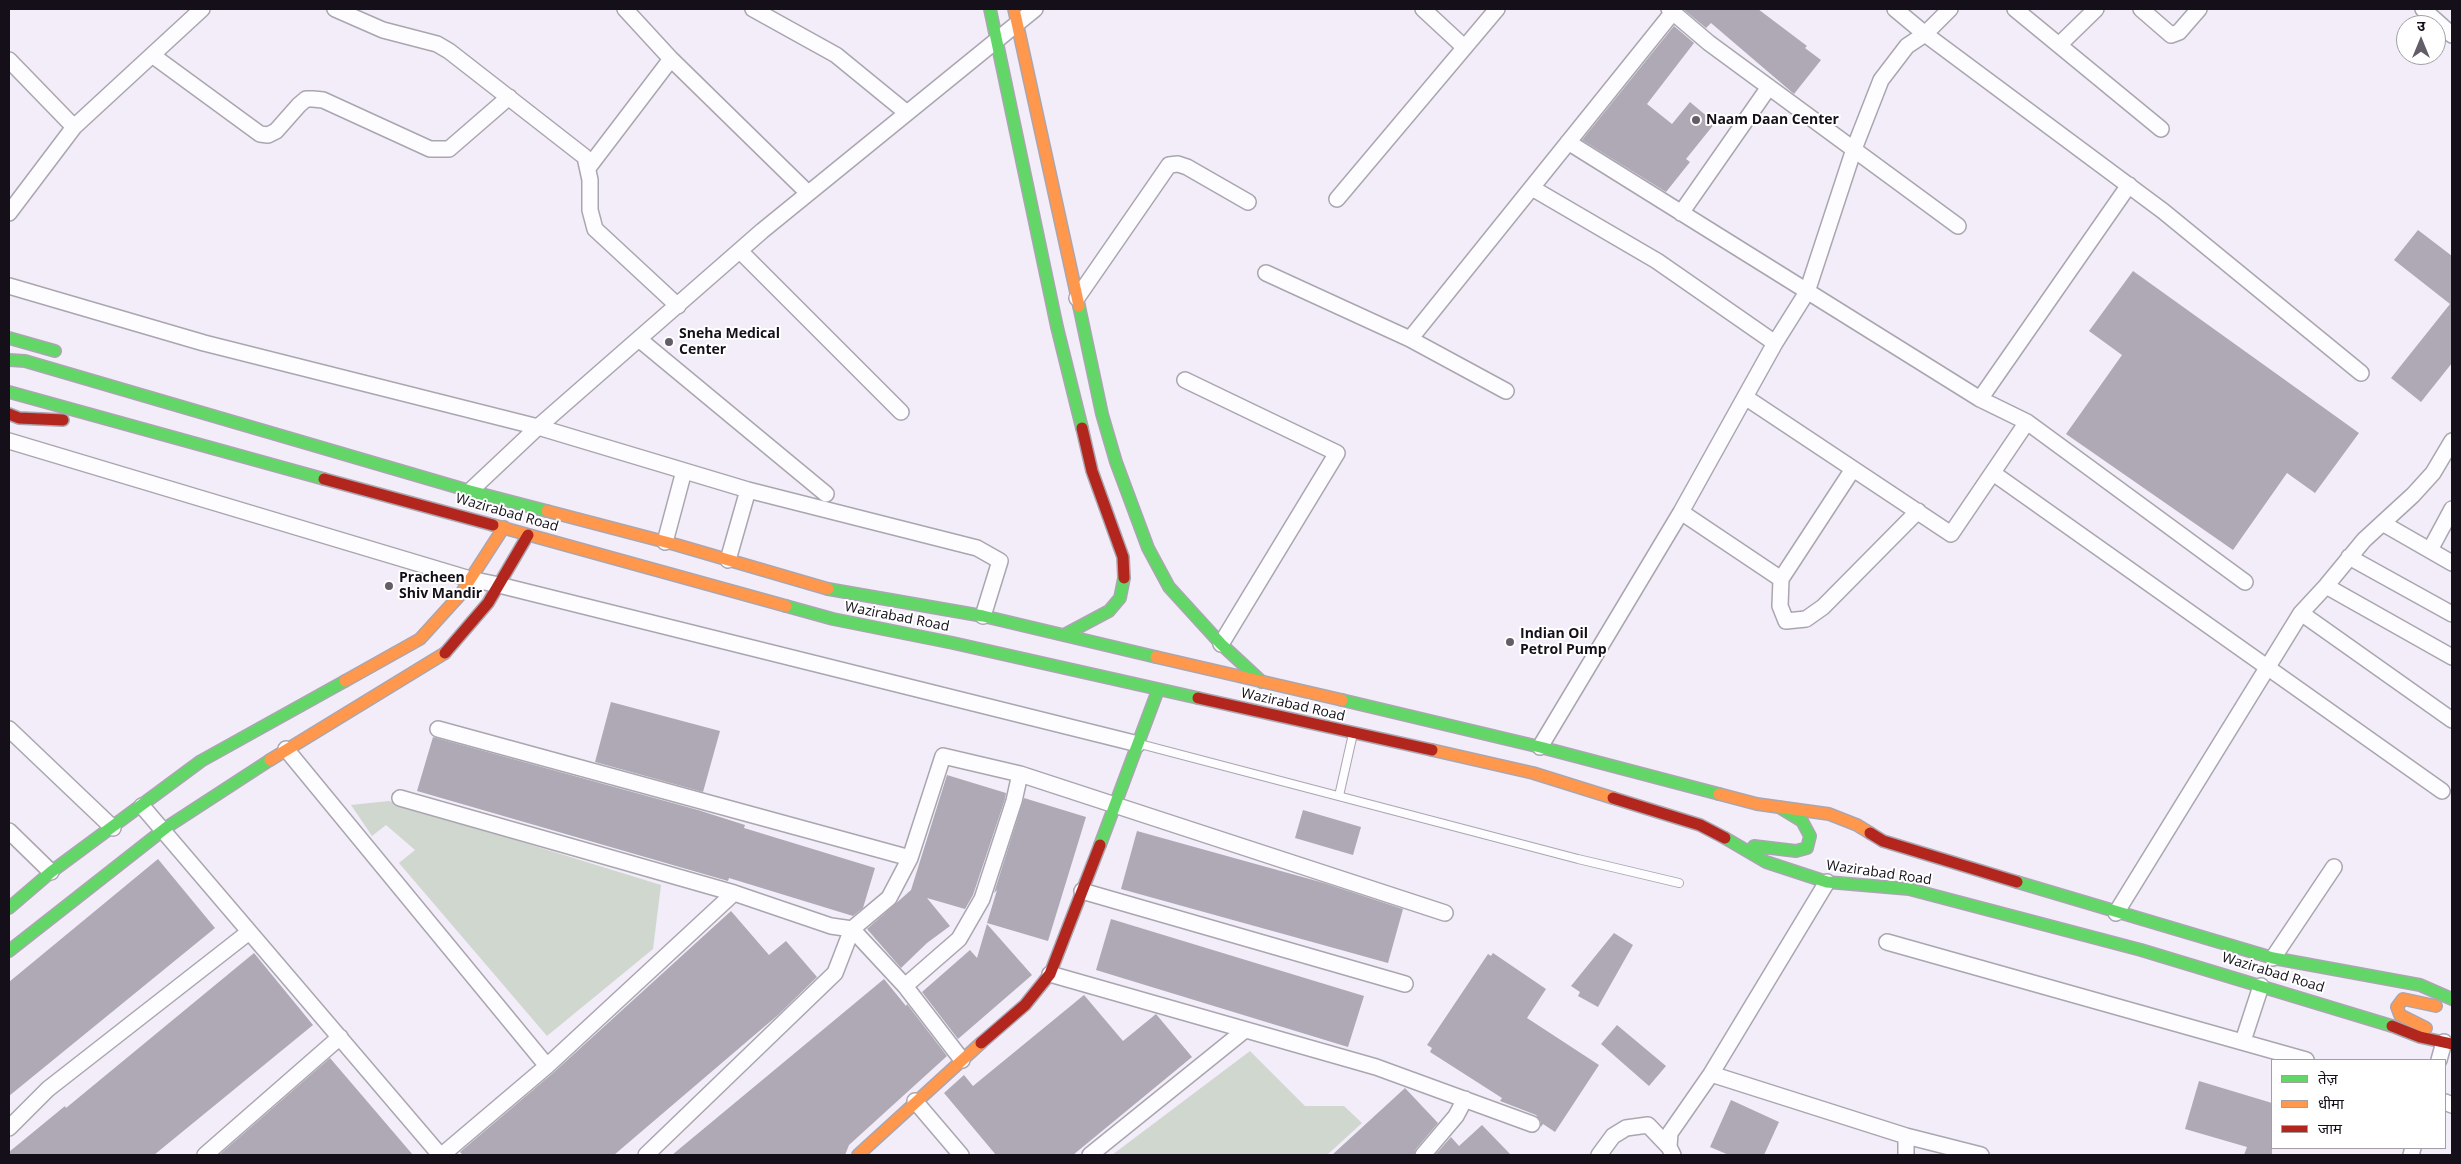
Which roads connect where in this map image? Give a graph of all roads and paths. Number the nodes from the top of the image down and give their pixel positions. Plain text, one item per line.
1 (202, 9) edge
2 (335, 9) edge
3 (625, 9) edge
4 (753, 9) edge
5 (990, 9) edge
6 (1014, 9) edge
7 (1035, 9) edge
8 (1423, 9) edge
9 (1496, 9) edge
10 (1895, 9) edge
11 (1950, 9) edge
12 (2015, 9) edge
13 (2096, 9) edge
14 (2141, 9) edge
15 (2199, 9) edge
16 (2423, 9) edge
17 (1671, 10) edge
18 (1018, 24) junction
19 (2450, 27) edge
20 (1925, 34) junction
21 (996, 40) junction
22 (2059, 45) junction
23 (1464, 47) junction
24 (152, 55) junction
25 (671, 59) junction
26 (9, 60) edge
27 (1769, 87) junction
28 (509, 97) junction
29 (907, 113) junction
30 (74, 127) junction
31 (2161, 129) dead end
32 (1568, 142) junction
33 (1854, 149) junction
34 (588, 168) junction
35 (2129, 185) junction
36 (1532, 188) junction
37 (808, 193) junction
38 (1337, 198) dead end
39 (1248, 202) dead end
40 (9, 213) edge
41 (1681, 213) junction
42 (1958, 226) dead end
43 (740, 251) junction
44 (1266, 273) dead end
45 (9, 286) edge
46 (1807, 292) junction
47 (1077, 298) junction
48 (678, 306) junction
49 (9, 338) edge
50 (1410, 339) junction
51 (640, 340) junction
52 (1775, 343) junction
53 (63, 355) dead end
54 (9, 360) edge
55 (79, 365) dead end
56 (2361, 373) dead end
57 (1185, 380) dead end
58 (121, 389) junction
59 (1506, 391) dead end
60 (9, 392) edge
61 (1744, 397) junction
62 (1980, 399) junction
63 (901, 412) dead end
64 (9, 414) edge
65 (115, 422) junction
66 (2027, 422) junction
67 (538, 427) junction
68 (9, 441) edge
69 (2452, 441) edge
70 (1853, 469) junction
71 (684, 471) junction
72 (1993, 473) junction
73 (748, 490) junction
74 (470, 491) junction
75 (826, 494) dead end
76 (2452, 509) edge
77 (1918, 511) junction
78 (1681, 512) junction
79 (2384, 524) junction
80 (504, 527) junction
81 (528, 535) junction
82 (665, 542) junction
83 (2430, 550) junction
84 (2349, 557) junction
85 (728, 560) junction
86 (2452, 563) edge
87 (470, 579) junction
88 (1781, 579) junction
89 (2245, 582) dead end
90 (499, 584) junction
91 (2326, 586) junction
92 (2301, 613) junction
93 (2452, 614) edge
94 (982, 616) junction
95 (1064, 635) junction
96 (1221, 644) junction
97 (2452, 656) edge
98 (2268, 666) junction
99 (1262, 682) junction
100 (1158, 690) junction
101 (2452, 720) edge
102 (9, 729) edge
103 (438, 729) dead end
104 (1353, 733) junction
105 (1138, 744) junction
106 (1540, 748) junction
107 (286, 749) junction
108 (1020, 774) junction
109 (2442, 791) dead end
110 (1339, 796) junction
111 (400, 798) dead end
112 (1114, 804) junction
113 (142, 806) junction
114 (1779, 807) junction
115 (113, 828) junction
116 (162, 830) junction
117 (9, 831) edge
118 (1739, 845) junction
119 (910, 858) junction
120 (2334, 867) dead end
121 (51, 872) junction
122 (1827, 882) junction
123 (1678, 883) dead end
124 (1082, 891) junction
125 (734, 893) junction
126 (9, 908) edge
127 (1446, 913) dead end
128 (2116, 913) junction
129 (852, 930) junction
130 (249, 932) junction
131 (1887, 942) dead end
132 (9, 951) edge
133 (2273, 958) junction
134 (1050, 974) junction
135 (1405, 984) dead end
136 (905, 986) junction
137 (2261, 986) junction
138 (2452, 1000) edge
139 (2444, 1009) dead end
140 (1245, 1030) junction
141 (340, 1037) junction
142 (2243, 1042) junction
143 (2450, 1042) edge
144 (2302, 1059) edge
145 (2440, 1059) edge
146 (962, 1060) junction
147 (547, 1066) junction
148 (1711, 1074) junction
149 (1465, 1099) junction
150 (915, 1102) junction
151 (1532, 1124) dead end
152 (9, 1128) edge
153 (1906, 1136) junction
154 (1671, 1151) edge
155 (205, 1155) edge
156 (441, 1155) edge
157 (646, 1155) edge
158 (858, 1155) edge
159 (961, 1155) edge
160 (1090, 1155) edge
161 (1423, 1155) edge
162 (1599, 1155) edge
163 (1906, 1155) edge
164 (1981, 1155) edge

1 - 24 street
2 - 28 street
3 - 25 street
4 - 29 street
5 - 21 main road
6 - 18 main road
7 - 18 street
8 - 23 street
9 - 23 street
10 - 20 street
11 - 20 street
12 - 22 street
13 - 22 street
14 - 15 street
16 - 19 street
17 - 27 street
17 - 32 street
18 - 21 street
18 - 47 main road
20 - 33 street
20 - 35 street
21 - 29 street
21 - 95 main road
22 - 31 street
23 - 38 street
24 - 28 street
24 - 30 street
25 - 34 street
25 - 37 street
26 - 30 street
27 - 33 street
27 - 41 street
28 - 34 street
29 - 37 street
30 - 40 street
32 - 36 street
32 - 41 street
33 - 42 street
33 - 46 street
34 - 48 street
35 - 56 street
35 - 62 street
36 - 50 street
36 - 52 street
37 - 43 street
39 - 47 street
41 - 46 street
43 - 48 street
43 - 63 street
44 - 50 street
45 - 67 street
46 - 52 street
46 - 62 street
47 - 96 main road
48 - 51 street
49 - 53 main road
50 - 59 street
51 - 67 street
51 - 75 street
52 - 61 street
54 - 58 main road, Wazirabad Road
55 - 58 main road, Wazirabad Road
57 - 96 street
58 - 74 main road, Wazirabad Road
60 - 65 main road, Wazirabad Road
61 - 70 street
61 - 78 street
62 - 66 street
64 - 65 main road, Wazirabad Road
65 - 80 main road, Wazirabad Road
66 - 72 street
66 - 89 street
67 - 71 street
67 - 74 street
68 - 87 street
69 - 79 street
70 - 77 street
70 - 88 street
71 - 73 street
71 - 82 street
72 - 77 street
72 - 98 street
73 - 85 street
73 - 94 street
74 - 82 main road, Wazirabad Road
76 - 83 street
77 - 88 street
78 - 88 street
78 - 106 street
79 - 83 street
79 - 84 street
80 - 81 main road, Wazirabad Road
80 - 87 main road
81 - 90 main road
81 - 100 main road, Wazirabad Road
82 - 85 main road, Wazirabad Road
83 - 86 street
84 - 91 street
84 - 93 street
85 - 94 main road, Wazirabad Road
87 - 90 street
87 - 113 main road
90 - 105 street
90 - 107 main road
91 - 92 street
91 - 97 street
92 - 98 street
92 - 101 street
94 - 95 main road, Wazirabad Road
95 - 99 main road, Wazirabad Road
96 - 99 main road
98 - 109 street
98 - 128 street
99 - 106 main road, Wazirabad Road
100 - 104 main road, Wazirabad Road
100 - 105 main road
102 - 115 street
103 - 119 street
104 - 110 lane
104 - 118 main road, Wazirabad Road
105 - 110 lane
105 - 112 main road
106 - 114 main road, Wazirabad Road
107 - 116 main road
107 - 147 street
108 - 112 street
108 - 119 street
108 - 136 street
110 - 123 lane
111 - 125 street
112 - 124 main road
112 - 127 street
113 - 115 main road
113 - 116 street
114 - 118 main road
114 - 128 main road, Wazirabad Road
115 - 121 main road
116 - 130 street
116 - 132 main road
117 - 121 street
118 - 122 main road, Wazirabad Road
119 - 129 street
120 - 133 street
121 - 126 main road
122 - 137 main road, Wazirabad Road
122 - 148 street
124 - 134 main road
124 - 135 street
125 - 129 street
125 - 147 street
128 - 133 main road, Wazirabad Road
129 - 136 street
129 - 157 street
130 - 141 street
130 - 152 street
131 - 142 street
133 - 138 main road, Wazirabad Road
134 - 140 street
134 - 146 main road
136 - 146 street
137 - 142 street
137 - 143 main road, Wazirabad Road
139 - 143 main road
140 - 149 street
140 - 160 street
141 - 155 street
141 - 156 street
142 - 144 street
143 - 145 street
146 - 150 main road
147 - 156 street
148 - 153 street
148 - 154 street
149 - 151 street
149 - 161 street
150 - 158 main road
150 - 159 street
153 - 163 street
153 - 164 street
154 - 162 street

